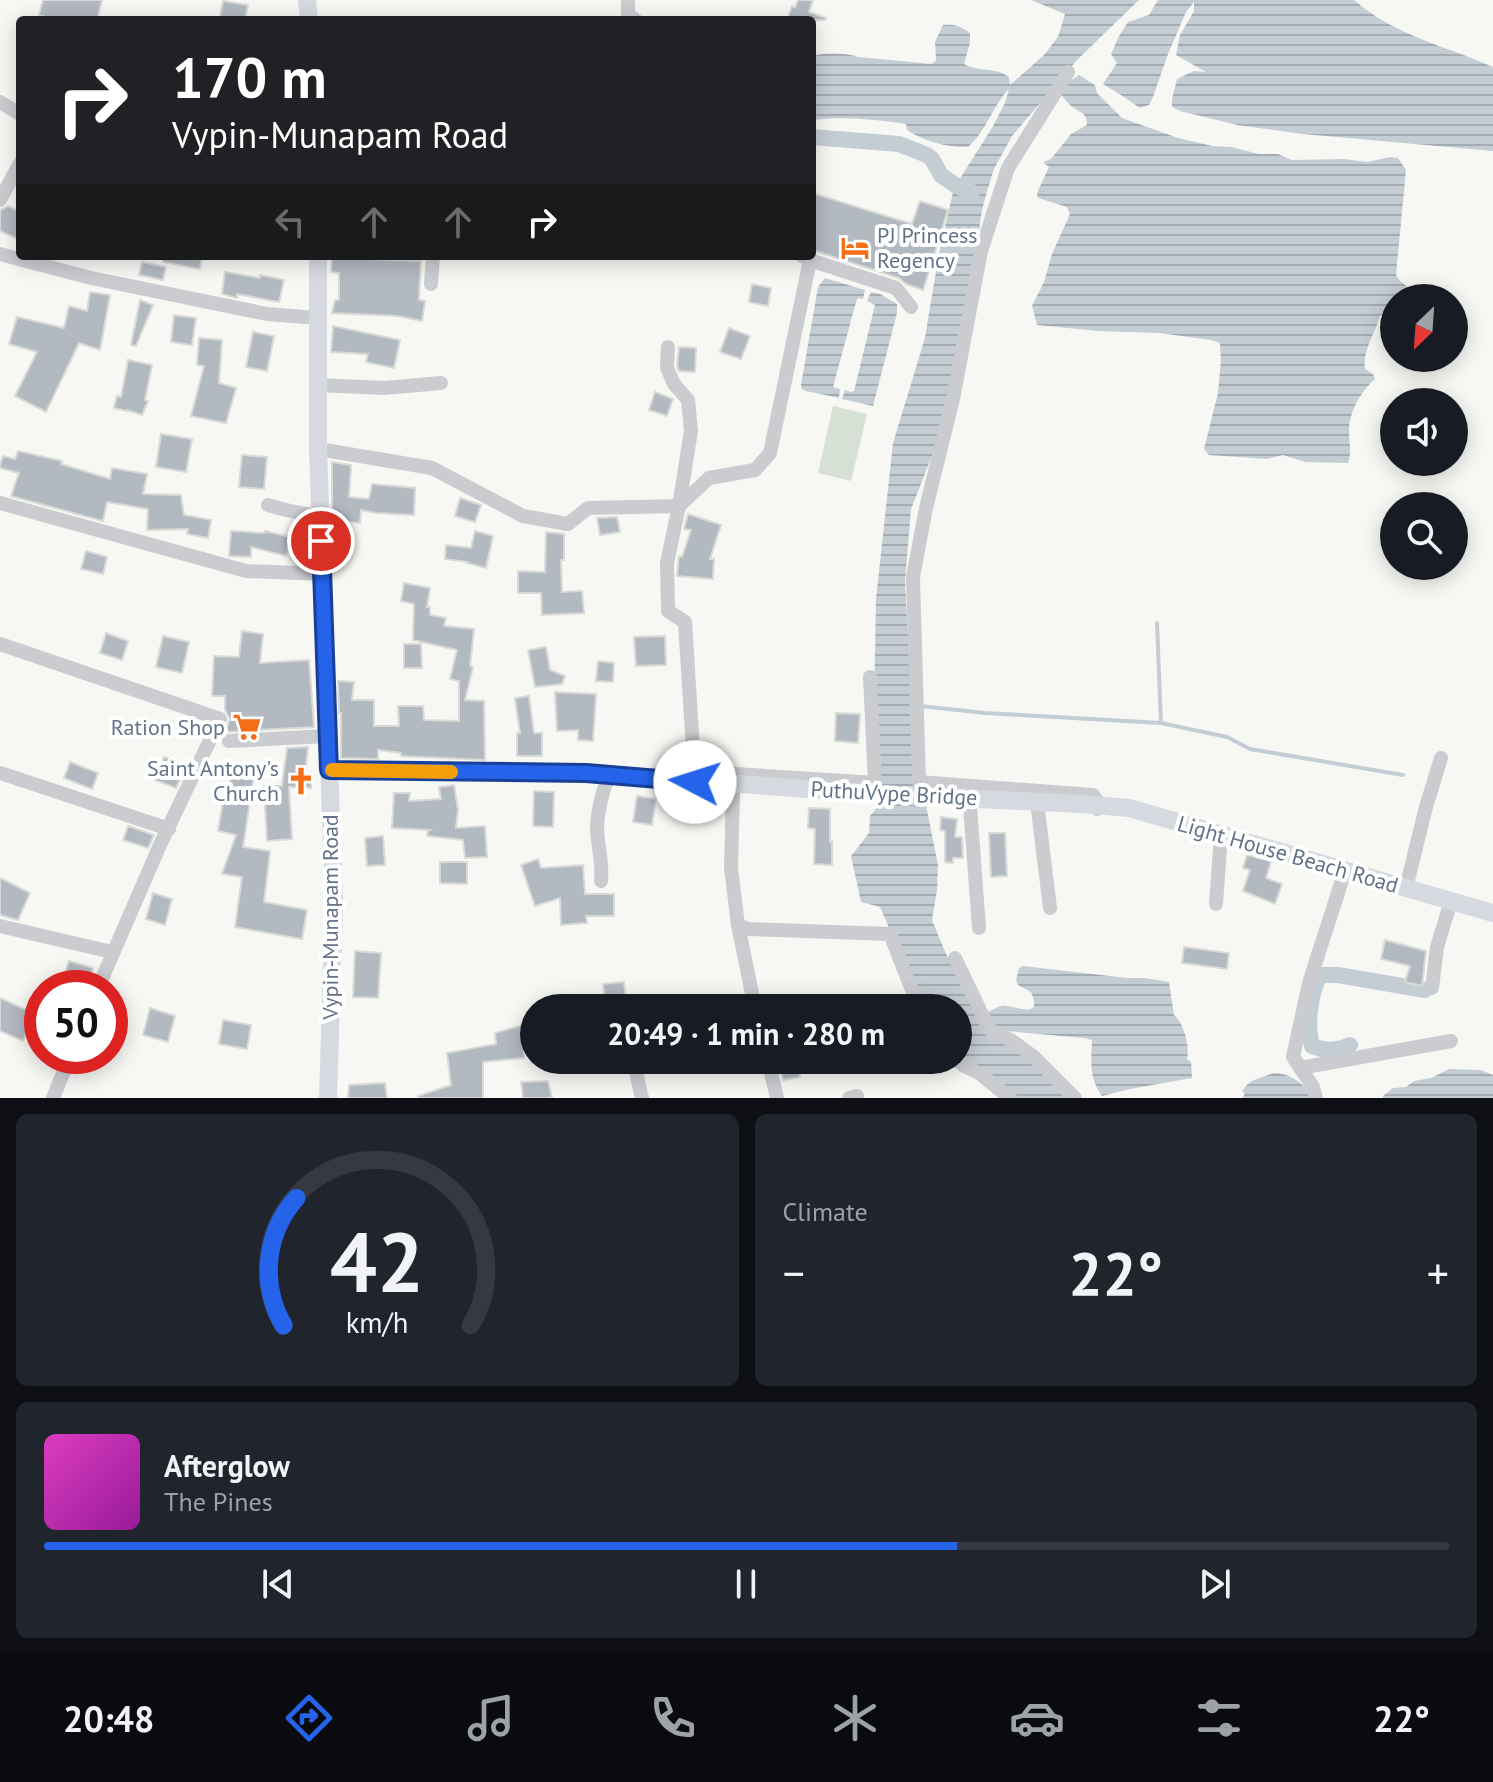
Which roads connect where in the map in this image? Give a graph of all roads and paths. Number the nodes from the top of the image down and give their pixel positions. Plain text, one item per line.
1 (1068, 72) dead end
2 (16, 170) edge
3 (0, 200) edge
4 (23, 260) edge
5 (318, 260) edge
6 (433, 260) edge
7 (806, 260) edge
8 (812, 260) edge
9 (431, 284) dead end
10 (911, 307) dead end
11 (318, 318) junction
12 (668, 347) dead end
13 (441, 383) dead end
14 (318, 385) junction
15 (318, 449) junction
16 (0, 503) edge
17 (268, 505) dead end
18 (679, 506) junction
19 (321, 517) junction
20 (323, 574) junction
21 (0, 644) edge
22 (870, 677) dead end
23 (328, 736) junction
24 (229, 741) dead end
25 (1441, 758) dead end
26 (329, 770) junction
27 (0, 773) edge
28 (609, 775) junction
29 (701, 782) junction
30 (733, 791) junction
31 (871, 800) dead end
32 (927, 803) dead end
33 (1081, 804) joint
34 (970, 806) junction
35 (1101, 806) junction
36 (1038, 810) junction
37 (169, 829) junction
38 (1221, 835) junction
39 (1345, 871) junction
40 (601, 881) dead end
41 (1406, 888) junction
42 (1451, 901) junction
43 (1216, 904) dead end
44 (1050, 908) dead end
45 (1493, 913) edge
46 (738, 925) junction
47 (0, 926) edge
48 (979, 928) dead end
49 (112, 952) junction
50 (955, 958) dead end
51 (105, 970) edge
52 (1432, 988) dead end
53 (752, 994) edge
54 (914, 994) edge
55 (1451, 1041) dead end
56 (1300, 1068) junction
57 (972, 1070) edge
58 (63, 1074) edge
59 (636, 1074) edge
60 (771, 1074) edge
61 (53, 1098) edge
62 (328, 1098) edge
63 (642, 1098) edge
64 (777, 1098) edge
65 (1010, 1098) edge
66 (1075, 1098) edge
67 (1316, 1098) edge

1 - 35 street
2 - 3 street
4 - 11 street
5 - 11 main road, Vypin-Munapam Road
6 - 9 street
7 - 18 street
8 - 10 street
11 - 14 main road, Vypin-Munapam Road
12 - 18 street
13 - 14 street
14 - 15 main road, Vypin-Munapam Road
15 - 18 street
15 - 19 main road, Vypin-Munapam Road
16 - 20 street
17 - 19 street
18 - 29 street
19 - 20 main road, Vypin-Munapam Road
20 - 23 main road, Vypin-Munapam Road
21 - 37 street
22 - 29 street
23 - 24 street
23 - 26 main road, Vypin-Munapam Road
25 - 41 street
26 - 28 main road
26 - 62 main road, Vypin-Munapam Road
27 - 37 street
28 - 29 main road
28 - 40 street
29 - 30 street
29 - 33 main road, PuthuVype Bridge
30 - 31 street
30 - 46 street
32 - 34 street
33 - 35 main road, Light House Beach Road
34 - 36 street
34 - 48 street
35 - 36 street
35 - 38 main road, Light House Beach Road
36 - 44 street
37 - 49 street
38 - 39 main road, Light House Beach Road
38 - 43 street
39 - 41 main road, Light House Beach Road
39 - 56 street
41 - 42 main road, Light House Beach Road
42 - 45 main road, Light House Beach Road
42 - 52 street
46 - 53 street
46 - 54 street
47 - 49 street
49 - 51 street
50 - 66 street
55 - 56 street
56 - 67 street
57 - 65 street
58 - 61 street
59 - 63 street
60 - 64 street

